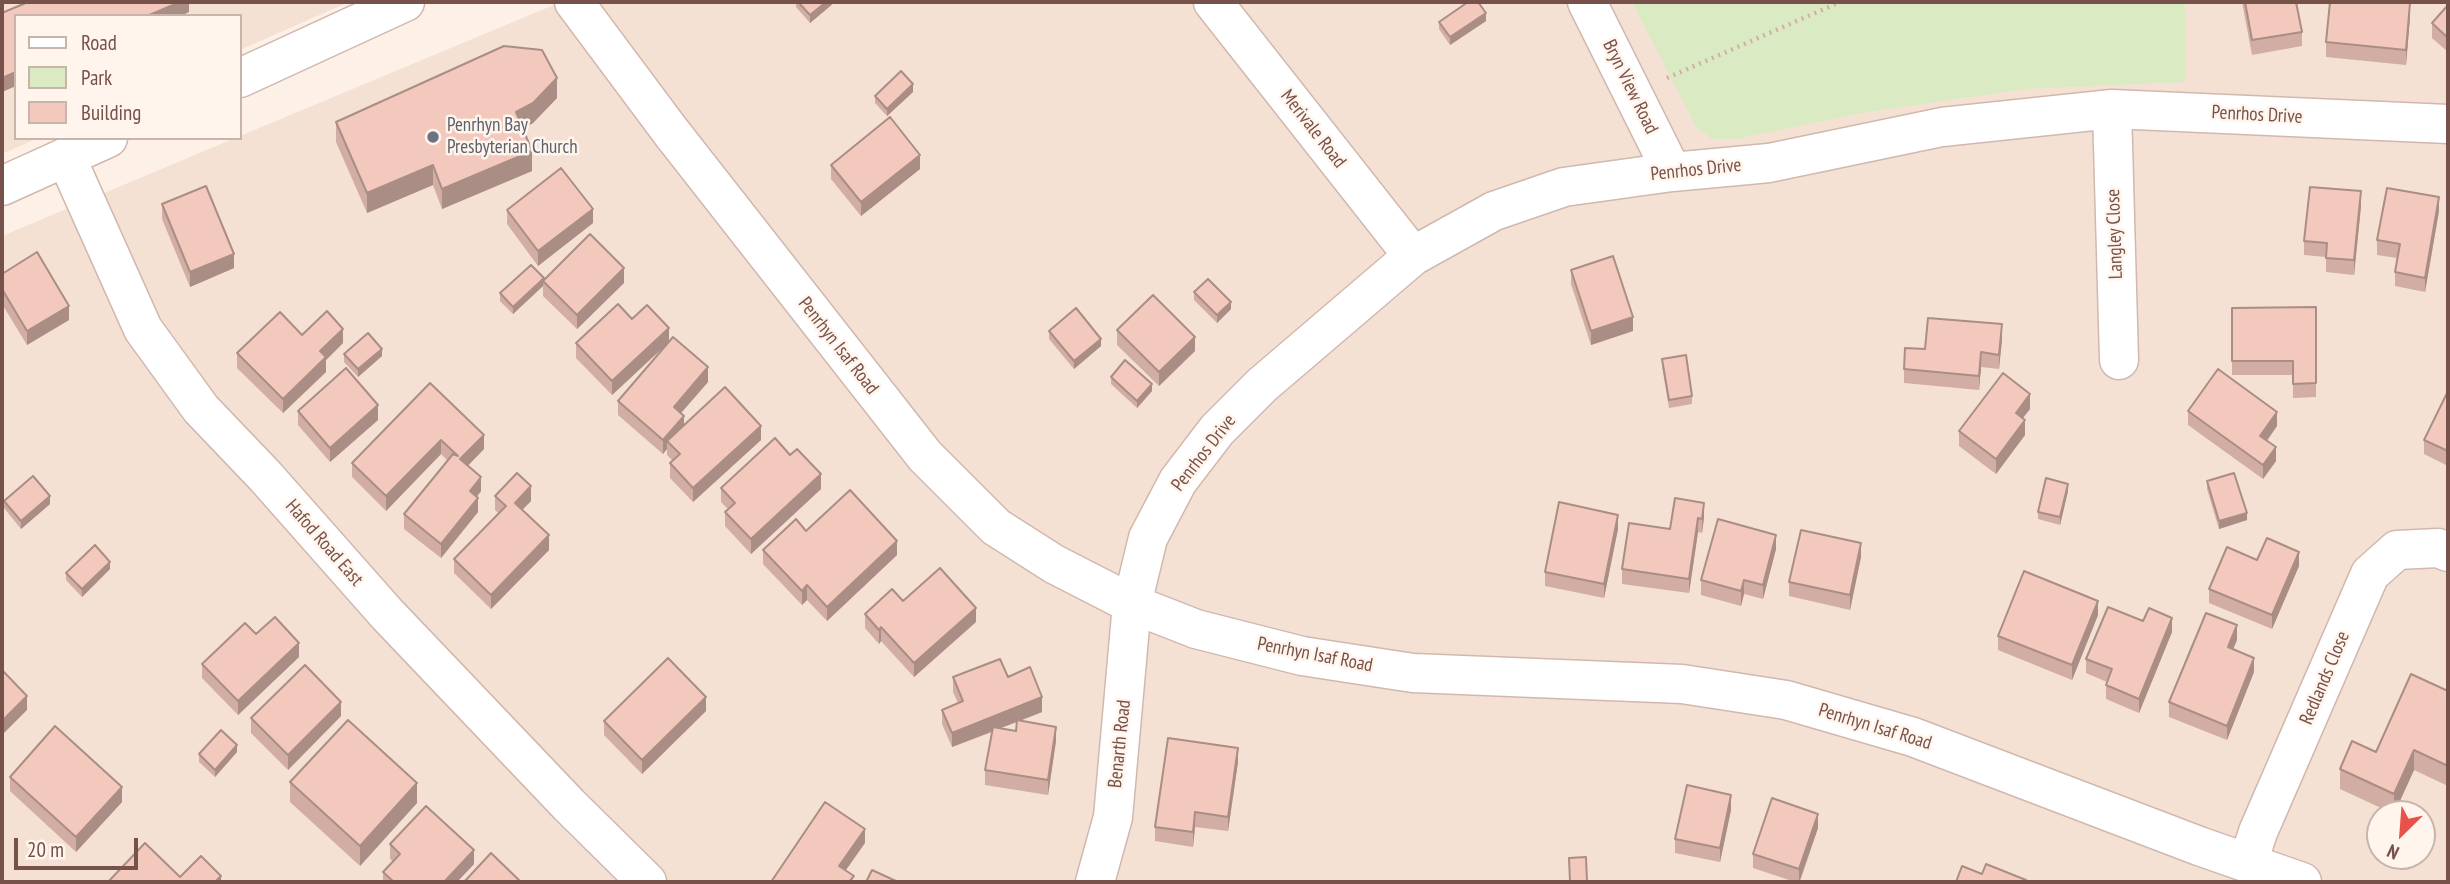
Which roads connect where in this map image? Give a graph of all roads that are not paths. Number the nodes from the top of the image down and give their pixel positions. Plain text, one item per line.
1 (405, 2) edge
2 (574, 2) edge
3 (1213, 2) edge
4 (1587, 2) edge
5 (242, 77) edge
6 (2112, 109) junction
7 (2448, 124) edge
8 (104, 140) edge
9 (66, 157) junction
10 (1672, 172) junction
11 (2, 186) edge
12 (1413, 256) junction
13 (2119, 360) dead end
14 (2448, 552) edge
15 (1132, 604) junction
16 (2248, 863) junction
17 (647, 882) edge
18 (1095, 882) edge
19 (2302, 882) edge

1 - 5 street
2 - 15 street, Penrhyn Isaf Road
3 - 12 street, Merivale Road
4 - 10 street, Bryn View Road
6 - 7 street, Penrhos Drive
6 - 10 street, Penrhos Drive
6 - 13 street, Langley Close
8 - 9 street
9 - 11 street
9 - 17 street, Hafod Road East
10 - 12 street, Penrhos Drive
12 - 15 street, Penrhos Drive
14 - 16 street, Redlands Close
15 - 16 street, Penrhyn Isaf Road
15 - 18 street, Benarth Road
16 - 19 street, Penrhyn Isaf Road

